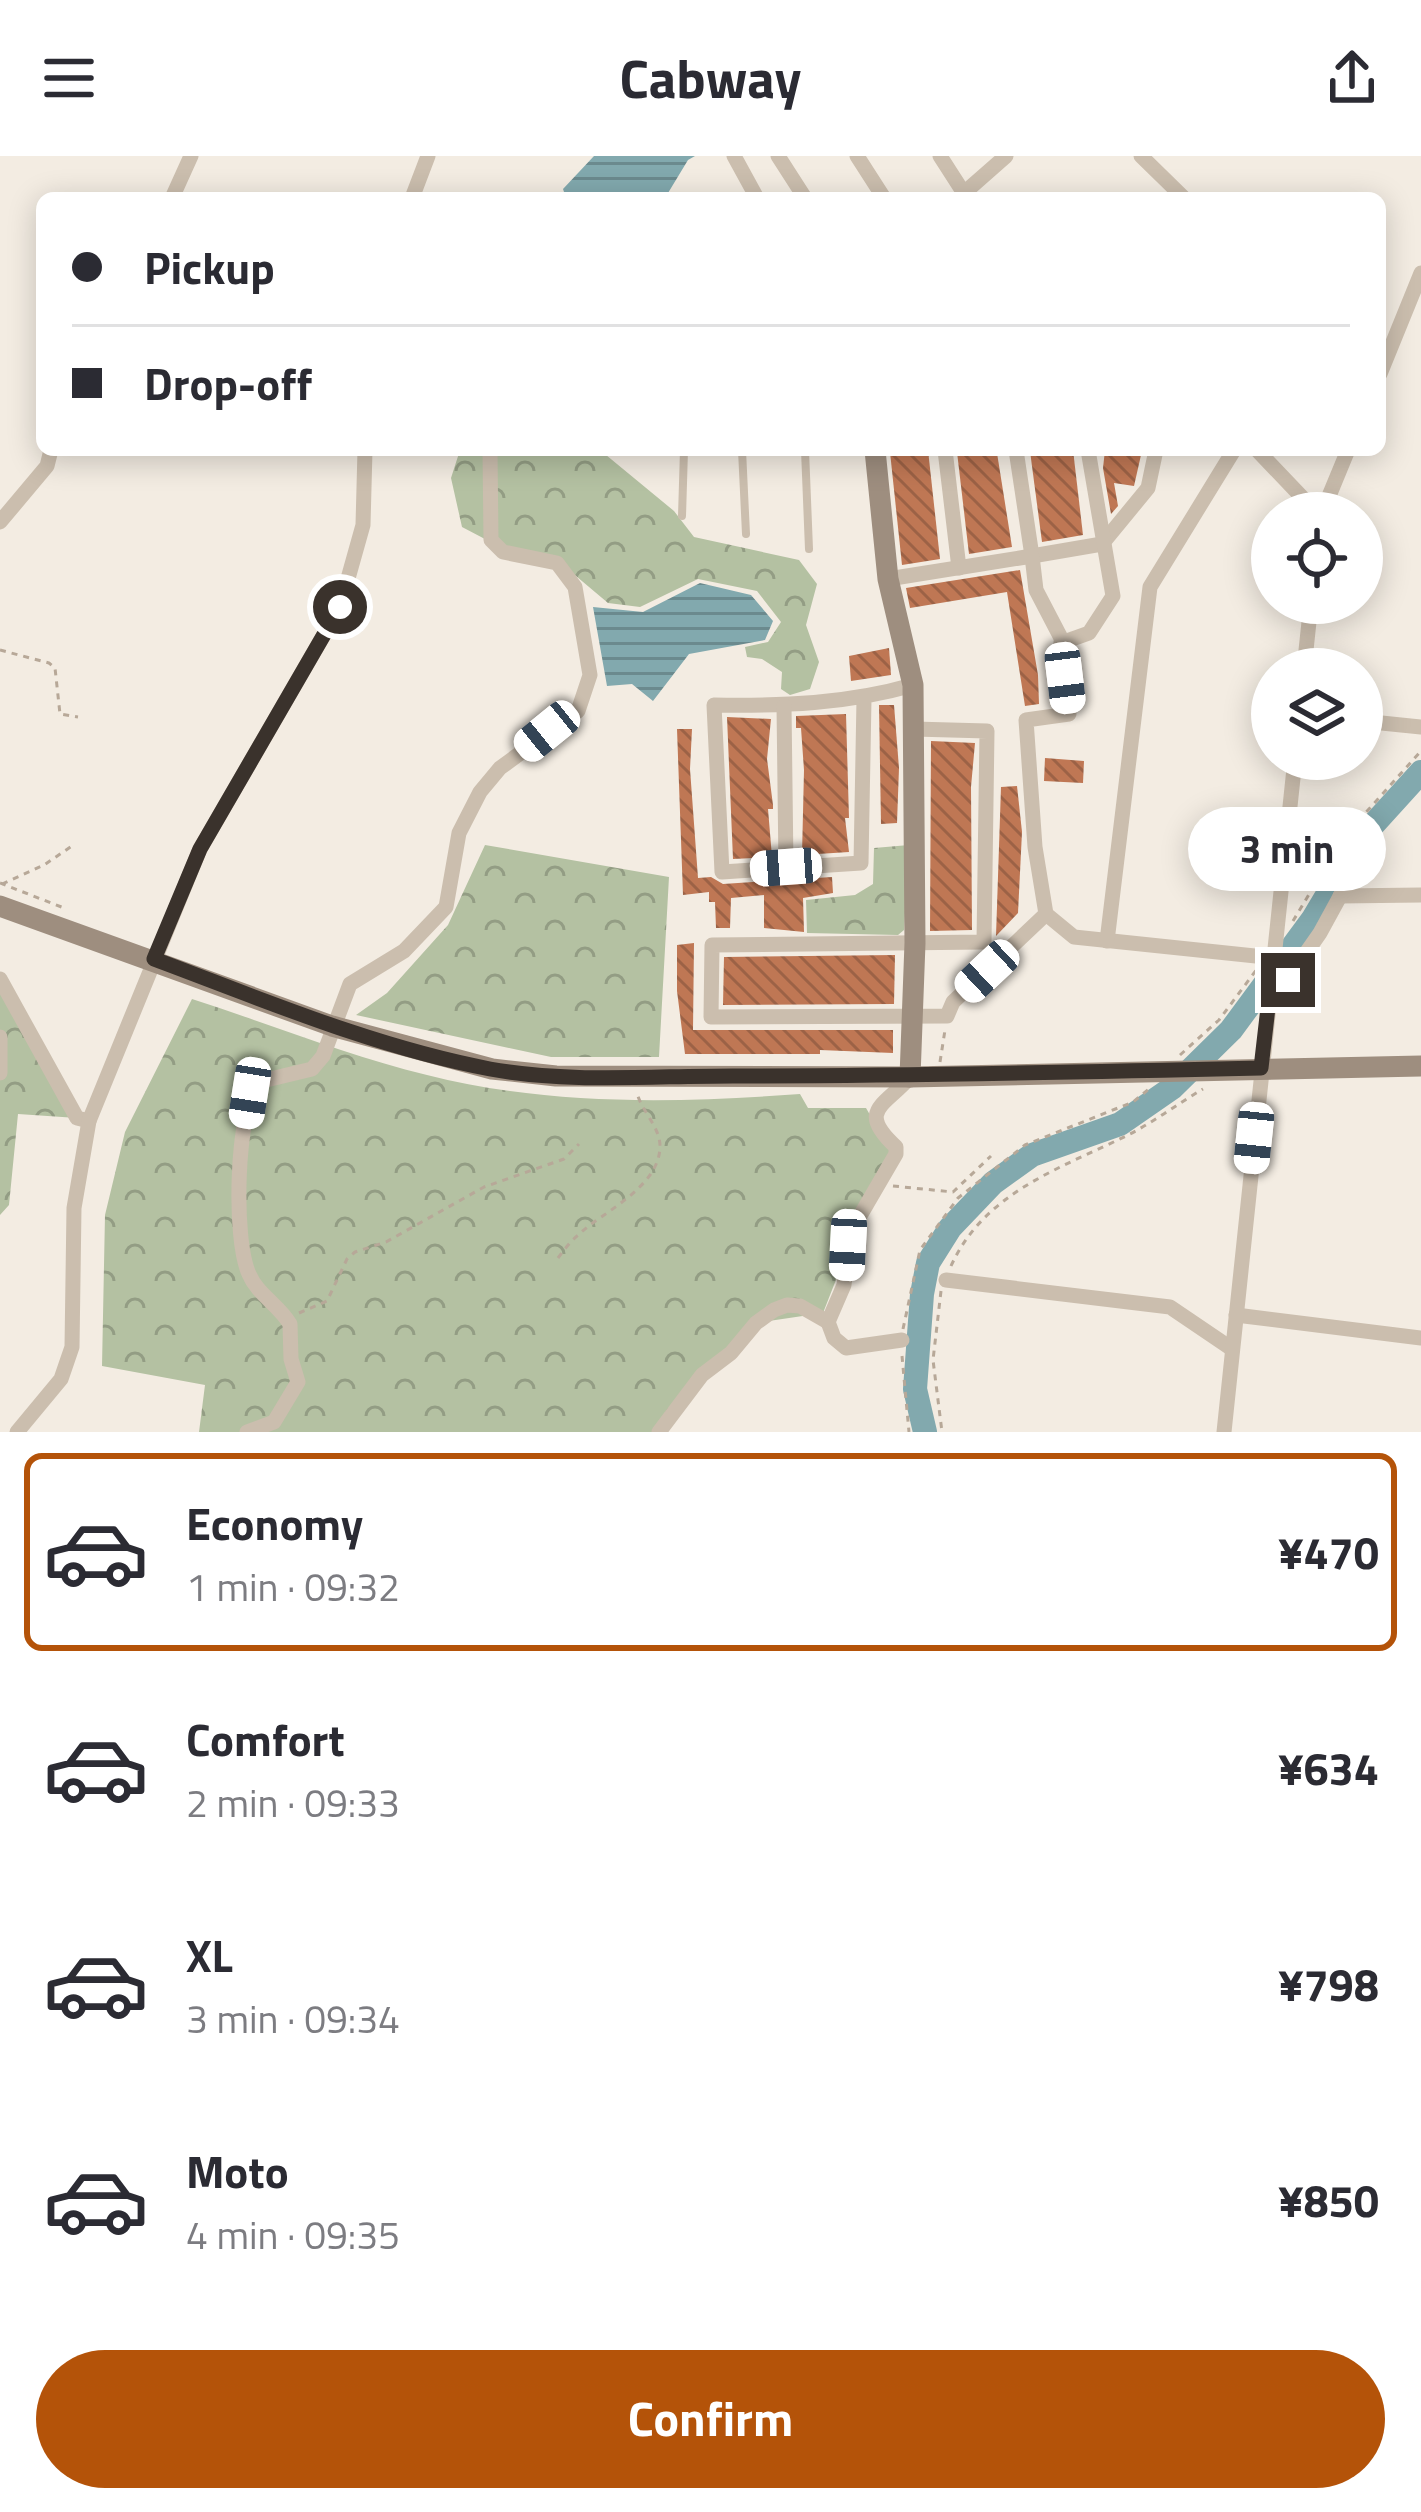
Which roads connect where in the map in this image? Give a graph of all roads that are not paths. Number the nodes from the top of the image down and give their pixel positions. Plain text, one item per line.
1 (191, 156) edge
2 (428, 156) edge
3 (734, 156) edge
4 (778, 156) edge
5 (857, 156) edge
6 (940, 156) edge
7 (1006, 156) edge
8 (1141, 156) edge
9 (175, 192) edge
10 (414, 192) edge
11 (754, 192) edge
12 (801, 192) edge
13 (880, 192) edge
14 (964, 192) edge
15 (969, 192) edge
16 (1178, 192) edge
17 (1421, 273) edge
18 (1386, 359) edge
19 (50, 456) edge
20 (365, 456) edge
21 (490, 456) edge
22 (684, 456) edge
23 (742, 456) edge
24 (805, 456) edge
25 (876, 456) edge
26 (946, 456) edge
27 (1017, 456) edge
28 (1089, 456) edge
29 (1155, 456) edge
30 (1230, 456) edge
31 (1263, 456) edge
32 (1345, 456) edge
33 (1299, 492) edge
34 (1329, 492) edge
35 (682, 516) dead end
36 (0, 522) edge
37 (746, 534) dead end
38 (1102, 544) junction
39 (809, 549) dead end
40 (1032, 556) junction
41 (959, 568) junction
42 (888, 579) junction
43 (1061, 643) junction
44 (913, 685) junction
45 (864, 699) junction
46 (784, 706) junction
47 (1383, 723) edge
48 (1421, 727) edge
49 (914, 728) junction
50 (1293, 780) edge
51 (786, 867) junction
52 (1350, 878) dead end
53 (1, 891) edge
54 (1421, 895) edge
55 (1340, 896) junction
56 (1046, 914) junction
57 (1107, 941) junction
58 (915, 943) junction
59 (1271, 958) junction
60 (154, 959) junction
61 (0, 979) edge
62 (1270, 996) junction
63 (914, 1015) junction
64 (332, 1025) junction
65 (0, 1037) edge
66 (1421, 1066) edge
67 (1261, 1068) junction
68 (0, 1073) edge
69 (910, 1076) junction
70 (88, 1121) junction
71 (946, 1280) road end
72 (1236, 1315) junction
73 (828, 1322) junction
74 (1421, 1339) edge
75 (902, 1340) road end
76 (1232, 1349) junction
77 (17, 1432) edge
78 (248, 1432) edge
79 (658, 1432) edge
80 (1224, 1432) edge

1 - 9 street
2 - 10 street
3 - 11 street
4 - 12 street
5 - 13 street
6 - 14 street
7 - 15 street
8 - 16 street
17 - 18 street
19 - 36 street
20 - 60 street
21 - 64 street
22 - 35 lane
23 - 37 lane
24 - 39 lane
25 - 42 street
26 - 41 street
27 - 40 street
28 - 38 street
29 - 38 street
30 - 57 street
31 - 33 street
32 - 34 street
38 - 40 street
38 - 43 street
40 - 41 street
40 - 43 street
41 - 42 street
42 - 44 street
43 - 56 street
44 - 45 street
44 - 49 street
45 - 46 street
45 - 51 street
46 - 51 street
46 - 51 street
47 - 48 street
49 - 58 street
49 - 58 street
50 - 59 street
52 - 55 street
53 - 60 street
54 - 55 street
55 - 62 street
56 - 57 street
56 - 63 street
57 - 59 street
58 - 63 street
58 - 63 street
59 - 62 street
60 - 64 street
60 - 70 street
61 - 70 street
62 - 67 street
63 - 69 street
64 - 69 street
64 - 78 street
65 - 68 street
66 - 67 street
67 - 69 street
67 - 72 street
69 - 73 street
70 - 77 street
71 - 76 street
72 - 74 street
72 - 76 street
73 - 75 street
73 - 79 street
76 - 80 street

